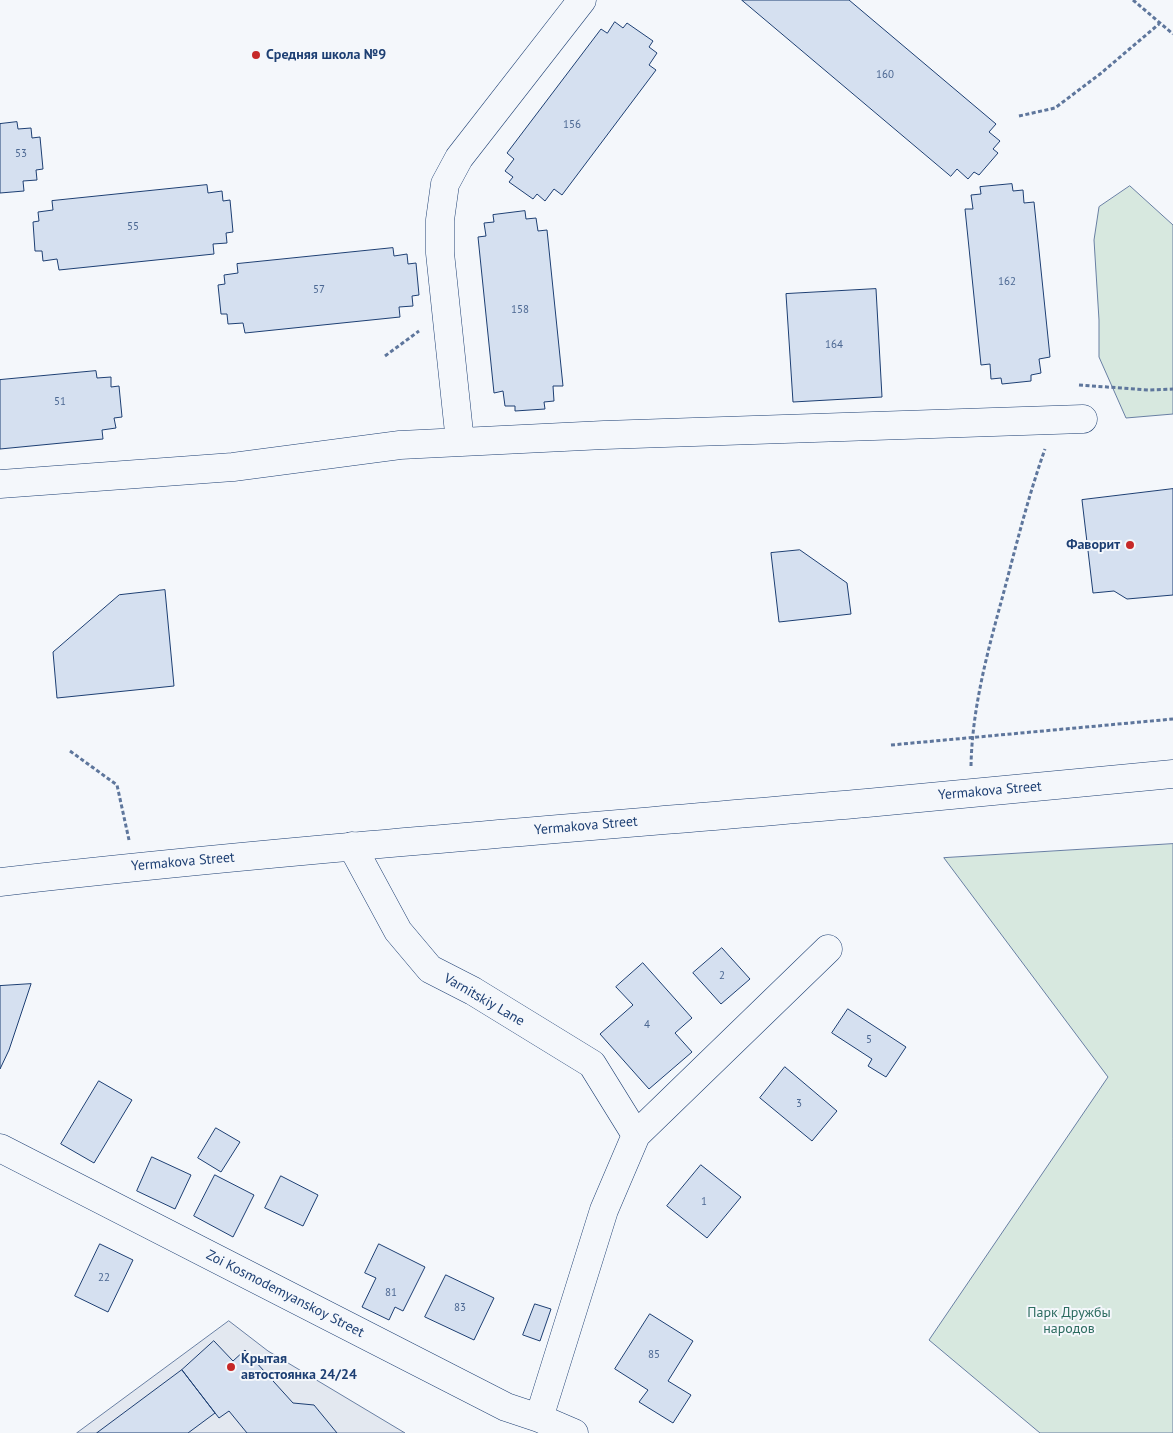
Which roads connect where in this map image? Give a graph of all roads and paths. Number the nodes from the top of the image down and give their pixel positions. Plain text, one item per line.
1 (582, 0) edge
2 (1134, 0) edge
3 (1160, 24) junction
4 (1173, 34) edge
5 (1019, 116) dead end
6 (446, 311) junction
7 (385, 356) dead end
8 (1079, 385) dead end
9 (1173, 389) edge
10 (1083, 419) dead end
11 (1056, 420) junction
12 (460, 442) junction
13 (0, 484) edge
14 (1173, 719) edge
15 (971, 738) junction
16 (891, 745) dead end
17 (70, 751) dead end
18 (1173, 774) edge
19 (970, 793) junction
20 (352, 846) junction
21 (134, 866) junction
22 (0, 882) edge
23 (828, 949) dead end
24 (636, 1135) junction
25 (0, 1148) edge
26 (539, 1418) junction
27 (574, 1433) edge

1 - 6 street
2 - 3 path
3 - 4 path
3 - 5 path
6 - 7 path
6 - 12 street
8 - 9 path
10 - 11 street
11 - 12 street
11 - 15 path
12 - 13 street
14 - 15 path
15 - 16 path
15 - 19 path
17 - 21 path
18 - 19 street, Yermakova Street
19 - 20 street, Yermakova Street
20 - 21 street, Yermakova Street
20 - 24 street, Varnitskiy Lane
21 - 22 street, Yermakova Street
23 - 24 street
24 - 26 street
25 - 26 street, Zoi Kosmodemyanskoy Street
26 - 27 street, Zoi Kosmodemyanskoy Street

